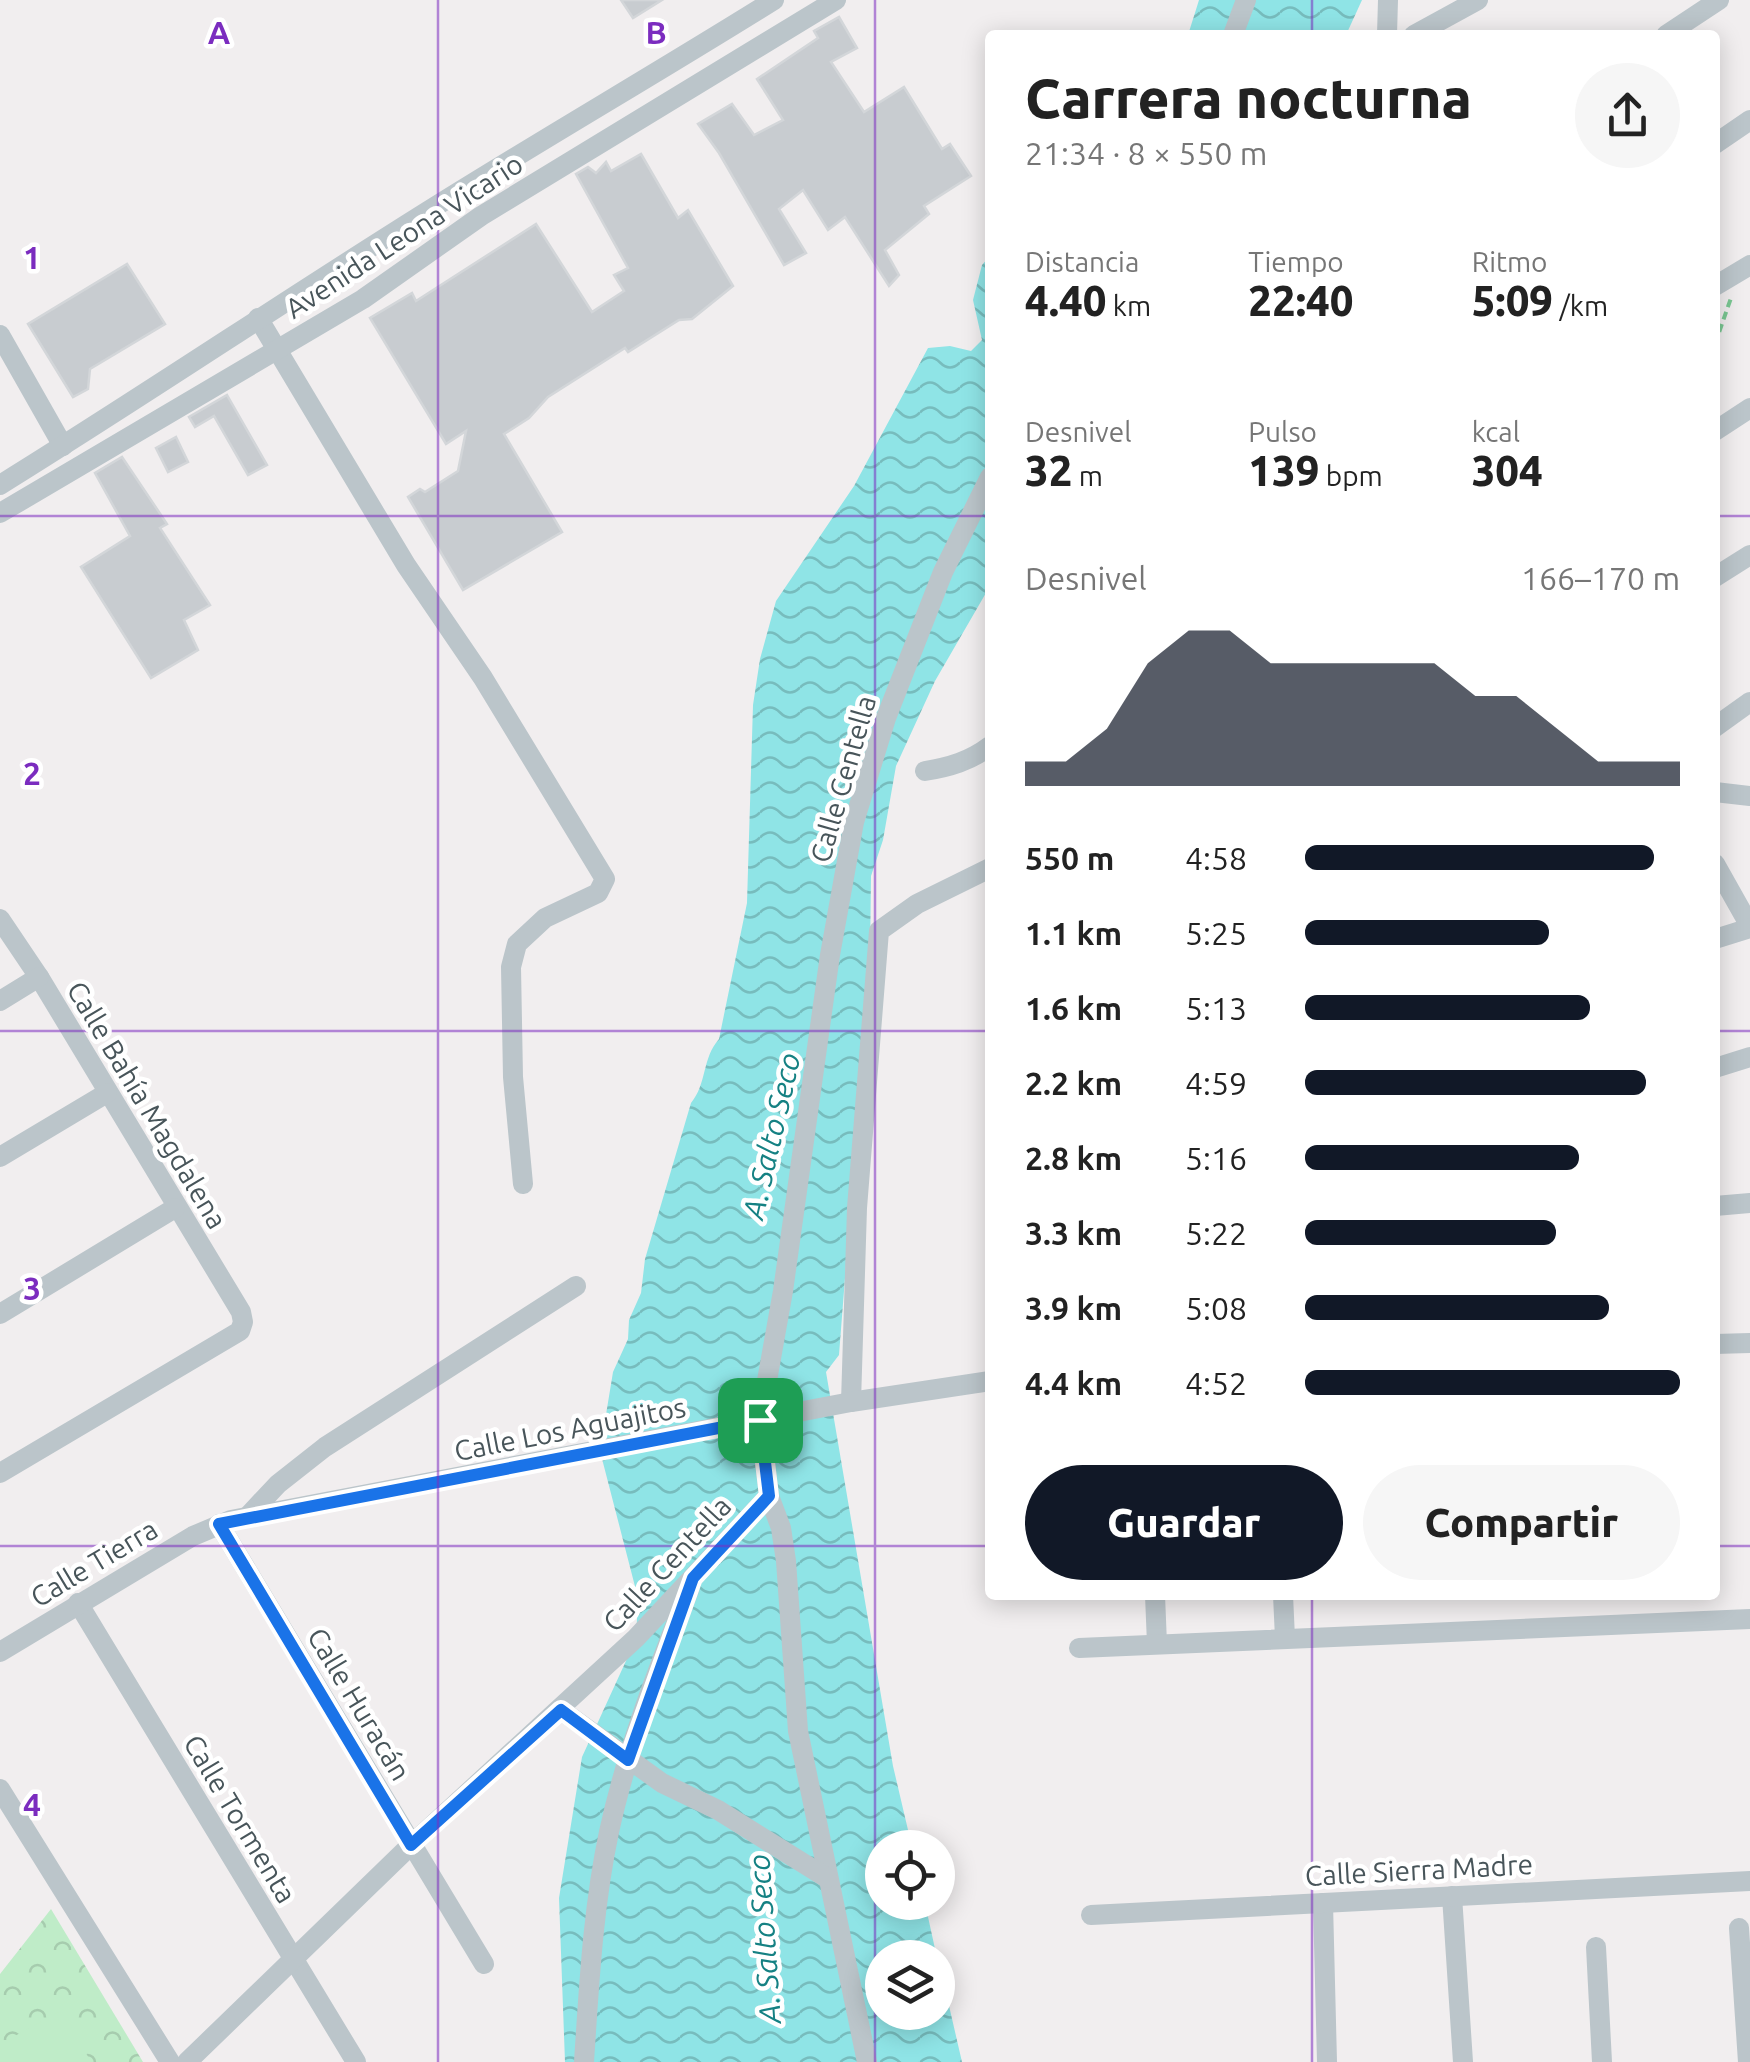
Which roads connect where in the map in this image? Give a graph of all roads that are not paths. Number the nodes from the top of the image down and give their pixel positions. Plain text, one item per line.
1 (774, 0) edge
2 (836, 0) edge
3 (1246, 0) edge
4 (1388, 0) edge
5 (1478, 0) edge
6 (1719, 0) edge
7 (1235, 30) edge
8 (1386, 30) edge
9 (1423, 30) edge
10 (1674, 30) edge
11 (1750, 120) edge
12 (1720, 141) edge
13 (1746, 267) edge
14 (1720, 283) edge
15 (258, 318) junction
16 (0, 335) edge
17 (277, 351) junction
18 (1750, 408) edge
19 (1720, 427) edge
20 (63, 446) junction
21 (0, 485) edge
22 (985, 487) edge
23 (0, 514) edge
24 (1750, 555) edge
25 (1720, 574) edge
26 (1750, 702) edge
27 (1720, 723) edge
28 (985, 750) edge
29 (924, 770) dead end
30 (1720, 793) edge
31 (1750, 796) edge
32 (985, 870) edge
33 (1720, 873) edge
34 (0, 919) edge
35 (1750, 927) edge
36 (1720, 937) edge
37 (39, 977) junction
38 (0, 1000) edge
39 (1750, 1056) edge
40 (1720, 1066) edge
41 (107, 1092) junction
42 (0, 1157) edge
43 (523, 1184) dead end
44 (1750, 1204) edge
45 (1720, 1206) edge
46 (175, 1208) junction
47 (576, 1286) dead end
48 (0, 1314) edge
49 (1750, 1343) edge
50 (1720, 1344) edge
51 (985, 1382) edge
52 (851, 1402) junction
53 (760, 1420) junction
54 (0, 1473) edge
55 (769, 1496) junction
56 (248, 1516) junction
57 (219, 1524) junction
58 (693, 1578) junction
59 (1155, 1600) edge
60 (1283, 1600) edge
61 (78, 1603) junction
62 (1750, 1619) edge
63 (1285, 1638) junction
64 (1158, 1644) junction
65 (1079, 1648) dead end
66 (0, 1652) edge
67 (561, 1710) junction
68 (628, 1760) junction
69 (0, 1790) edge
70 (411, 1845) junction
71 (827, 1878) junction
72 (1750, 1881) edge
73 (1452, 1896) junction
74 (1323, 1902) junction
75 (1091, 1914) dead end
76 (1740, 1928) dead end
77 (1596, 1946) dead end
78 (291, 1958) junction
79 (484, 1964) dead end
80 (170, 2062) edge
81 (187, 2062) edge
82 (356, 2062) edge
83 (584, 2062) edge
84 (867, 2062) edge
85 (1327, 2062) edge
86 (1462, 2062) edge
87 (1602, 2062) edge
88 (1748, 2062) edge

1 - 15 street, Avenida Leona Vicario
2 - 17 street, Avenida Leona Vicario
3 - 7 street
4 - 8 street
5 - 9 street
6 - 10 street
11 - 12 street
13 - 14 street
15 - 17 street
15 - 20 street, Avenida Leona Vicario
16 - 20 street
17 - 23 street, Avenida Leona Vicario
17 - 43 street
18 - 19 street
20 - 21 street, Avenida Leona Vicario
22 - 53 street, Calle Centella
24 - 25 street
26 - 27 street
28 - 29 street
30 - 31 street
32 - 52 street
33 - 35 street
34 - 37 street, Calle Bahía Magdalena
35 - 36 street
37 - 38 street
37 - 41 street, Calle Bahía Magdalena
39 - 40 street
41 - 42 street
41 - 46 street, Calle Bahía Magdalena
44 - 45 street
46 - 48 street
46 - 54 street, Calle Bahía Magdalena
47 - 56 street
49 - 50 street
51 - 52 street, Calle Los Aguajitos
52 - 53 street, Calle Los Aguajitos
53 - 55 street, Calle Centella
53 - 56 street, Calle Los Aguajitos
55 - 58 street, Calle Centella
55 - 71 street
56 - 57 street, Calle Los Aguajitos
57 - 61 street, Calle Tierra
57 - 70 street, Calle Huracán
58 - 67 street, Calle Centella
58 - 68 street
59 - 64 street
60 - 63 street
61 - 66 street, Calle Tierra
61 - 78 street, Calle Tormenta
62 - 63 street
63 - 64 street
64 - 65 street
67 - 68 street
67 - 70 street, Calle Centella
68 - 71 street
68 - 83 street
69 - 80 street
70 - 78 street, Calle Centella
70 - 79 street, Calle Huracán
71 - 84 street
72 - 73 street, Calle Sierra Madre
73 - 74 street, Calle Sierra Madre
73 - 86 street
74 - 75 street, Calle Sierra Madre
74 - 85 street
76 - 88 street
77 - 87 street
78 - 81 street, Calle Centella
78 - 82 street, Calle Tormenta

